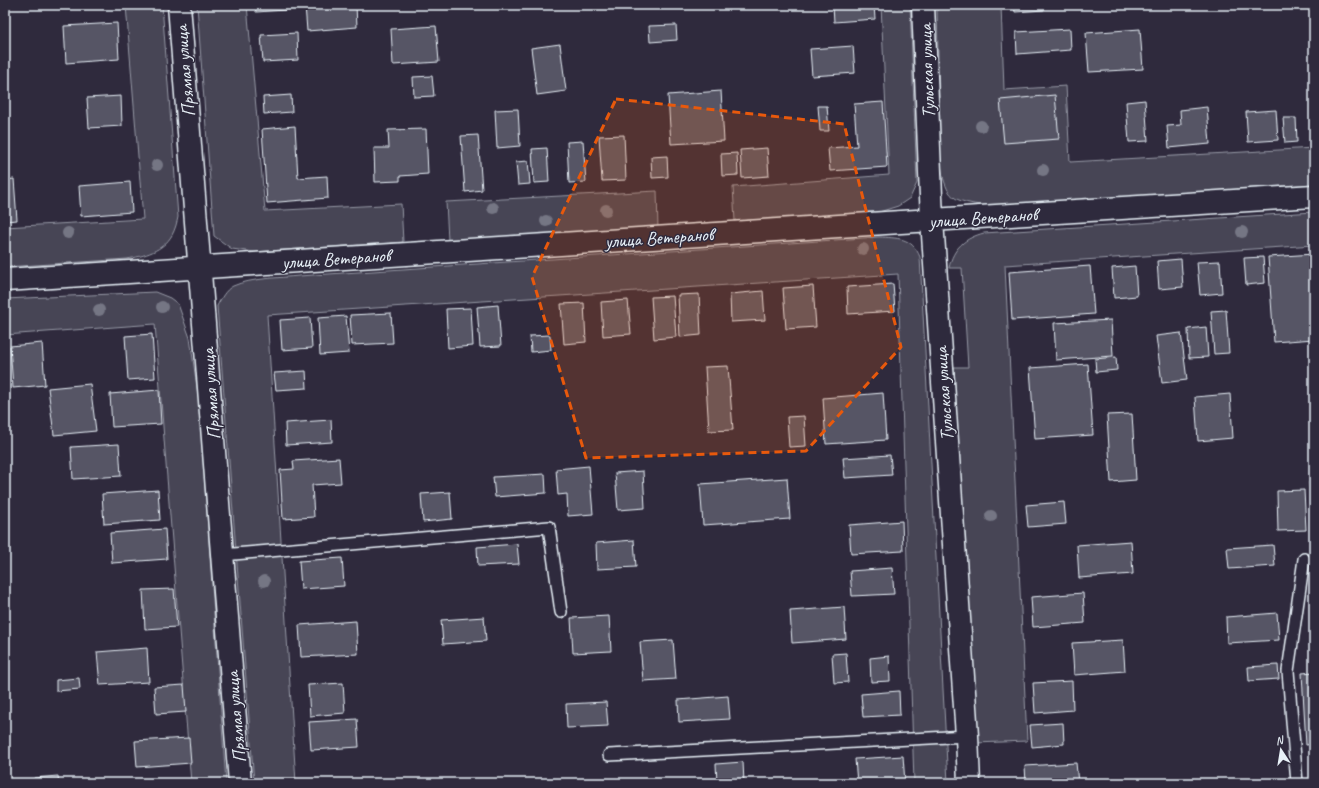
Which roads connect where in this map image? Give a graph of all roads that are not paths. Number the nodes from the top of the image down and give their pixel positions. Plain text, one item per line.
1 (179, 5) edge
2 (923, 5) edge
3 (1314, 196) edge
4 (932, 220) junction
5 (200, 267) junction
6 (5, 280) edge
7 (222, 555) junction
8 (1304, 559) dead end
9 (561, 612) dead end
10 (967, 736) junction
11 (609, 755) dead end
12 (240, 783) edge
13 (969, 783) edge
14 (1296, 783) edge

1 - 5 street, Прямая улица
2 - 4 street, Тульская улица
3 - 4 street, улица Ветеранов
4 - 5 street, улица Ветеранов
4 - 10 street, Тульская улица
5 - 6 street, улица Ветеранов
5 - 7 street, Прямая улица
7 - 9 lane
7 - 12 street, Прямая улица
8 - 14 lane
10 - 11 lane
10 - 13 street, Тульская улица

